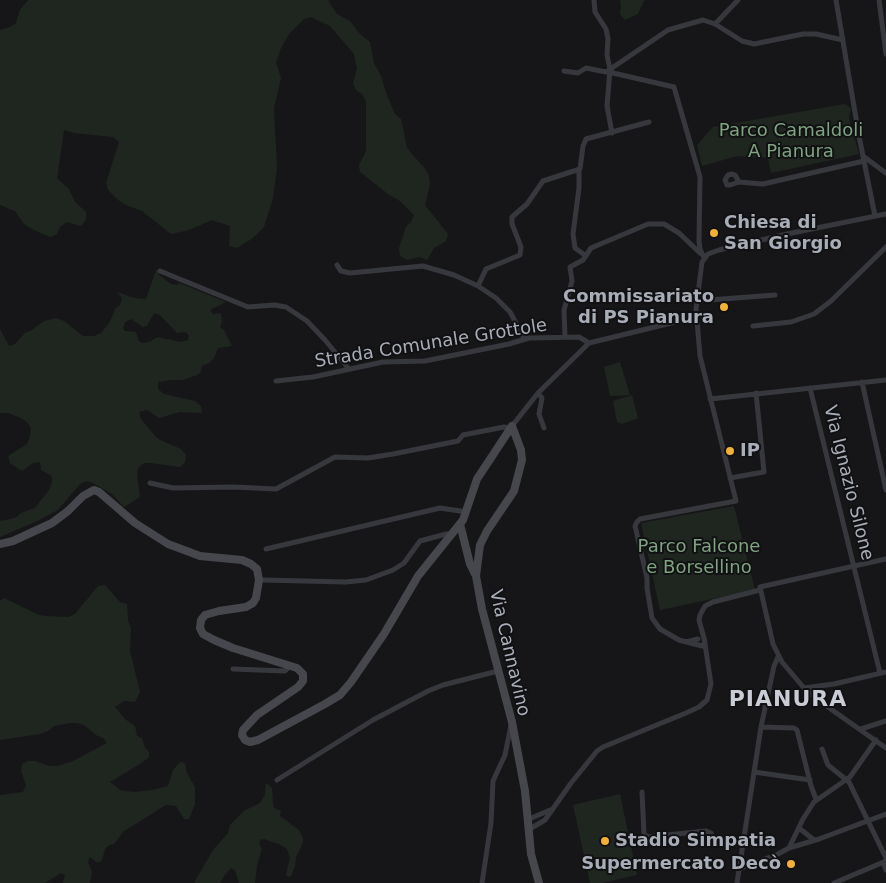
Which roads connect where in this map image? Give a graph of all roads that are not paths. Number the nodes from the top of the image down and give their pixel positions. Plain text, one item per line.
1 (594, 0) edge
2 (738, 0) edge
3 (836, 0) edge
4 (879, 0) edge
5 (715, 24) junction
6 (843, 40) junction
7 (886, 54) edge
8 (610, 69) junction
9 (564, 70) dead end
10 (649, 122) dead end
11 (612, 133) junction
12 (863, 158) junction
13 (579, 170) junction
14 (886, 174) edge
15 (739, 182) dead end
16 (886, 214) edge
17 (875, 216) junction
18 (886, 247) edge
19 (586, 256) junction
20 (704, 258) junction
21 (337, 265) dead end
22 (160, 271) dead end
23 (478, 286) junction
24 (774, 295) dead end
25 (696, 300) junction
26 (696, 317) junction
27 (753, 326) dead end
28 (565, 336) junction
29 (524, 338) junction
30 (589, 343) junction
31 (349, 369) junction
32 (886, 380) edge
33 (276, 381) dead end
34 (862, 382) junction
35 (810, 388) junction
36 (538, 393) junction
37 (756, 394) junction
38 (710, 399) junction
39 (511, 427) junction
40 (544, 428) dead end
41 (730, 478) junction
42 (150, 483) dead end
43 (886, 490) edge
44 (467, 512) junction
45 (460, 524) junction
46 (452, 534) junction
47 (0, 544) edge
48 (266, 549) dead end
49 (886, 559) edge
50 (854, 566) junction
51 (476, 576) junction
52 (262, 580) dead end
53 (760, 588) junction
54 (702, 644) junction
55 (778, 657) junction
56 (290, 666) junction
57 (233, 669) dead end
58 (498, 671) junction
59 (886, 672) edge
60 (880, 673) junction
61 (804, 688) junction
62 (886, 720) edge
63 (512, 722) junction
64 (761, 727) junction
65 (861, 729) junction
66 (876, 740) junction
67 (886, 748) edge
68 (822, 749) dead end
69 (754, 772) junction
70 (846, 779) junction
71 (277, 780) dead end
72 (810, 780) junction
73 (642, 792) dead end
74 (816, 799) junction
75 (553, 808) junction
76 (886, 814) edge
77 (527, 820) junction
78 (867, 820) junction
79 (799, 828) junction
80 (528, 830) junction
81 (744, 837) junction
82 (814, 840) junction
83 (789, 848) junction
84 (885, 861) edge
85 (739, 869) junction
86 (886, 870) edge
87 (482, 883) edge
88 (540, 883) edge
89 (737, 883) edge
90 (834, 883) edge

1 - 8 street
2 - 5 street
3 - 6 street
4 - 7 street
5 - 6 street
5 - 8 street
6 - 12 street
8 - 9 street
8 - 11 street
8 - 20 street
10 - 11 street
11 - 13 street
12 - 14 street
12 - 15 street
12 - 17 street
13 - 19 street
13 - 23 street
16 - 17 street
17 - 20 street
18 - 27 street
19 - 20 street
19 - 28 street
20 - 25 street
21 - 23 street
22 - 31 street
23 - 29 street
24 - 25 street
25 - 26 street
26 - 30 street
26 - 38 street
28 - 29 street, Strada Comunale Grottole
28 - 30 street, Strada Comunale Grottole
29 - 31 street, Strada Comunale Grottole
30 - 36 street
31 - 33 street, Strada Comunale Grottole
32 - 34 street
34 - 35 street
34 - 43 street
35 - 37 street
35 - 50 street, Via Ignazio Silone
36 - 39 street
36 - 40 street
37 - 38 street
37 - 41 street
38 - 41 street
39 - 42 street
39 - 44 street
39 - 51 street, Via Cannavino
41 - 54 street
44 - 45 street
44 - 48 street
45 - 46 street
45 - 51 street, Via Cannavino
46 - 52 street
46 - 56 street
47 - 56 street
49 - 50 street
50 - 53 street
50 - 60 street, Via Ignazio Silone
51 - 58 street, Via Cannavino
53 - 54 street
53 - 55 street
54 - 75 street
55 - 61 street
55 - 64 street
56 - 57 street
58 - 63 street, Via Cannavino
58 - 71 street
59 - 60 street
60 - 61 street
61 - 65 street
62 - 65 street
63 - 77 street
63 - 87 street, Via Cannavino
64 - 69 street
64 - 72 street
65 - 66 street
66 - 67 street
66 - 70 street
68 - 70 street
69 - 72 street
69 - 81 street
70 - 74 street
70 - 78 street
72 - 74 street
73 - 81 street
74 - 79 street
75 - 77 street
75 - 80 street
76 - 78 street
77 - 80 street
78 - 82 street
78 - 84 street
79 - 82 street
79 - 83 street
80 - 88 street
81 - 85 street
82 - 83 street
83 - 85 street
84 - 86 street
84 - 90 street
85 - 89 street

